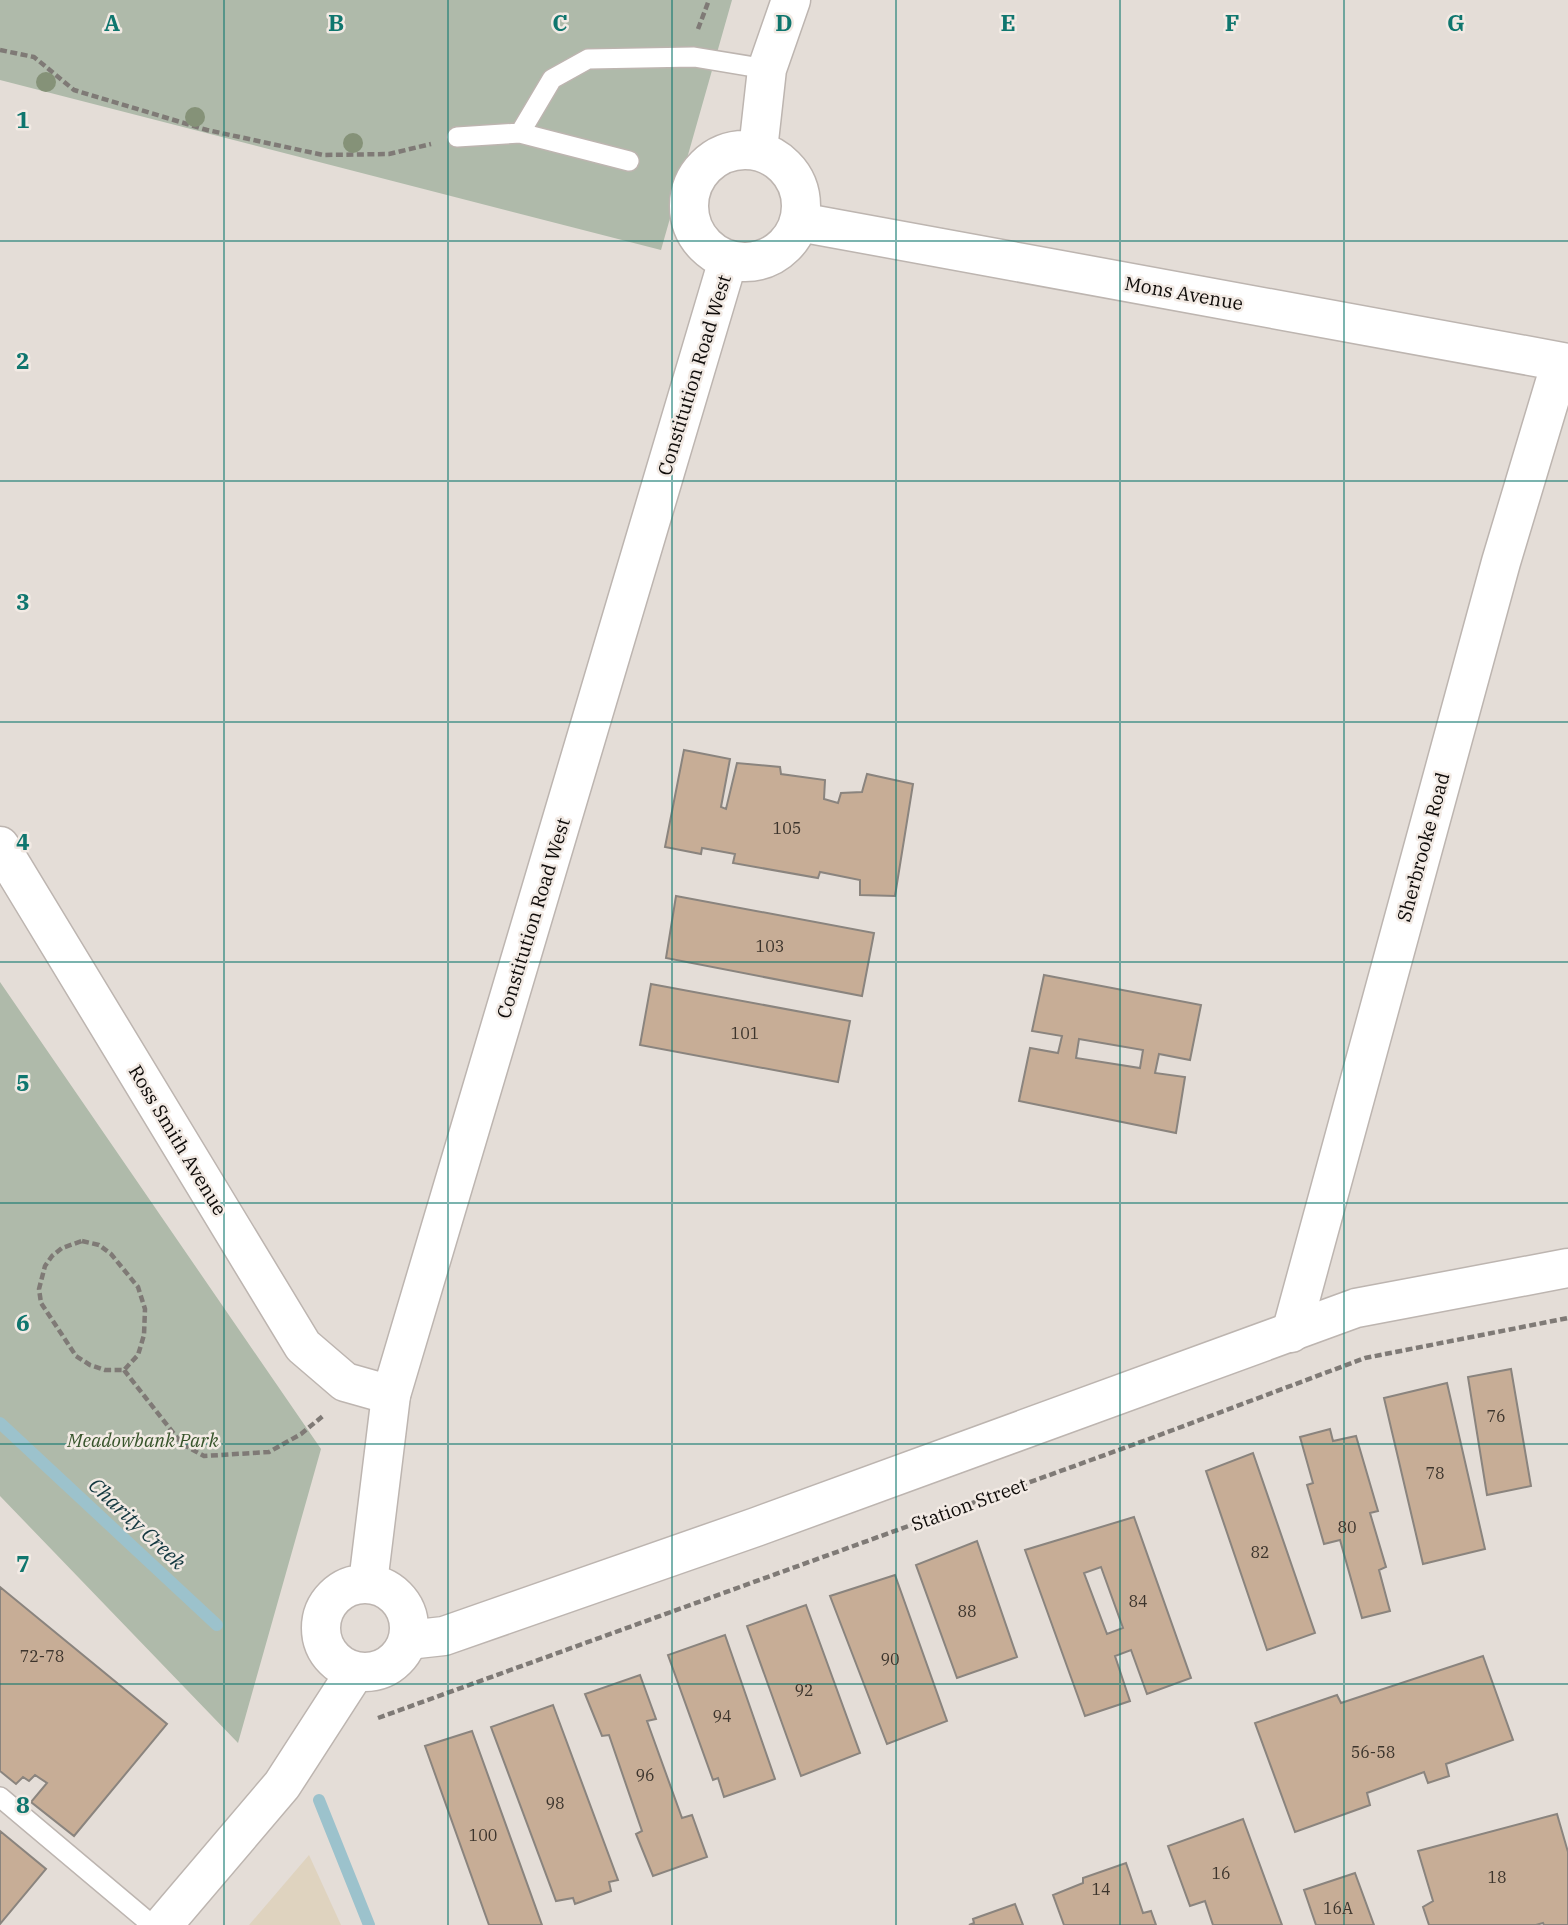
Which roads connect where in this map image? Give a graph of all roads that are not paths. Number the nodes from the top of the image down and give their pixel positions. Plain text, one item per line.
1 (791, 0) edge
2 (767, 69) junction
3 (520, 133) junction
4 (457, 137) road end
5 (758, 150) junction
6 (629, 160) dead end
7 (799, 222) junction
8 (728, 260) junction
9 (1564, 363) edge
10 (0, 846) edge
11 (1567, 1274) edge
12 (1291, 1333) junction
13 (391, 1395) junction
14 (368, 1583) junction
15 (408, 1640) junction
16 (355, 1672) junction
17 (0, 1797) edge
18 (152, 1925) edge
19 (163, 1925) edge

1 - 2 street
2 - 3 lane
2 - 5 street
3 - 4 lane
3 - 6 lane
5 - 7 street
5 - 8 street
7 - 8 street
7 - 9 street, Mons Avenue
8 - 13 street, Constitution Road West
9 - 12 street, Sherbrooke Road
10 - 13 street, Ross Smith Avenue
11 - 12 street
12 - 15 street
13 - 14 street, Constitution Road West
14 - 15 street
14 - 16 street
15 - 16 street
16 - 19 street
17 - 18 lane

